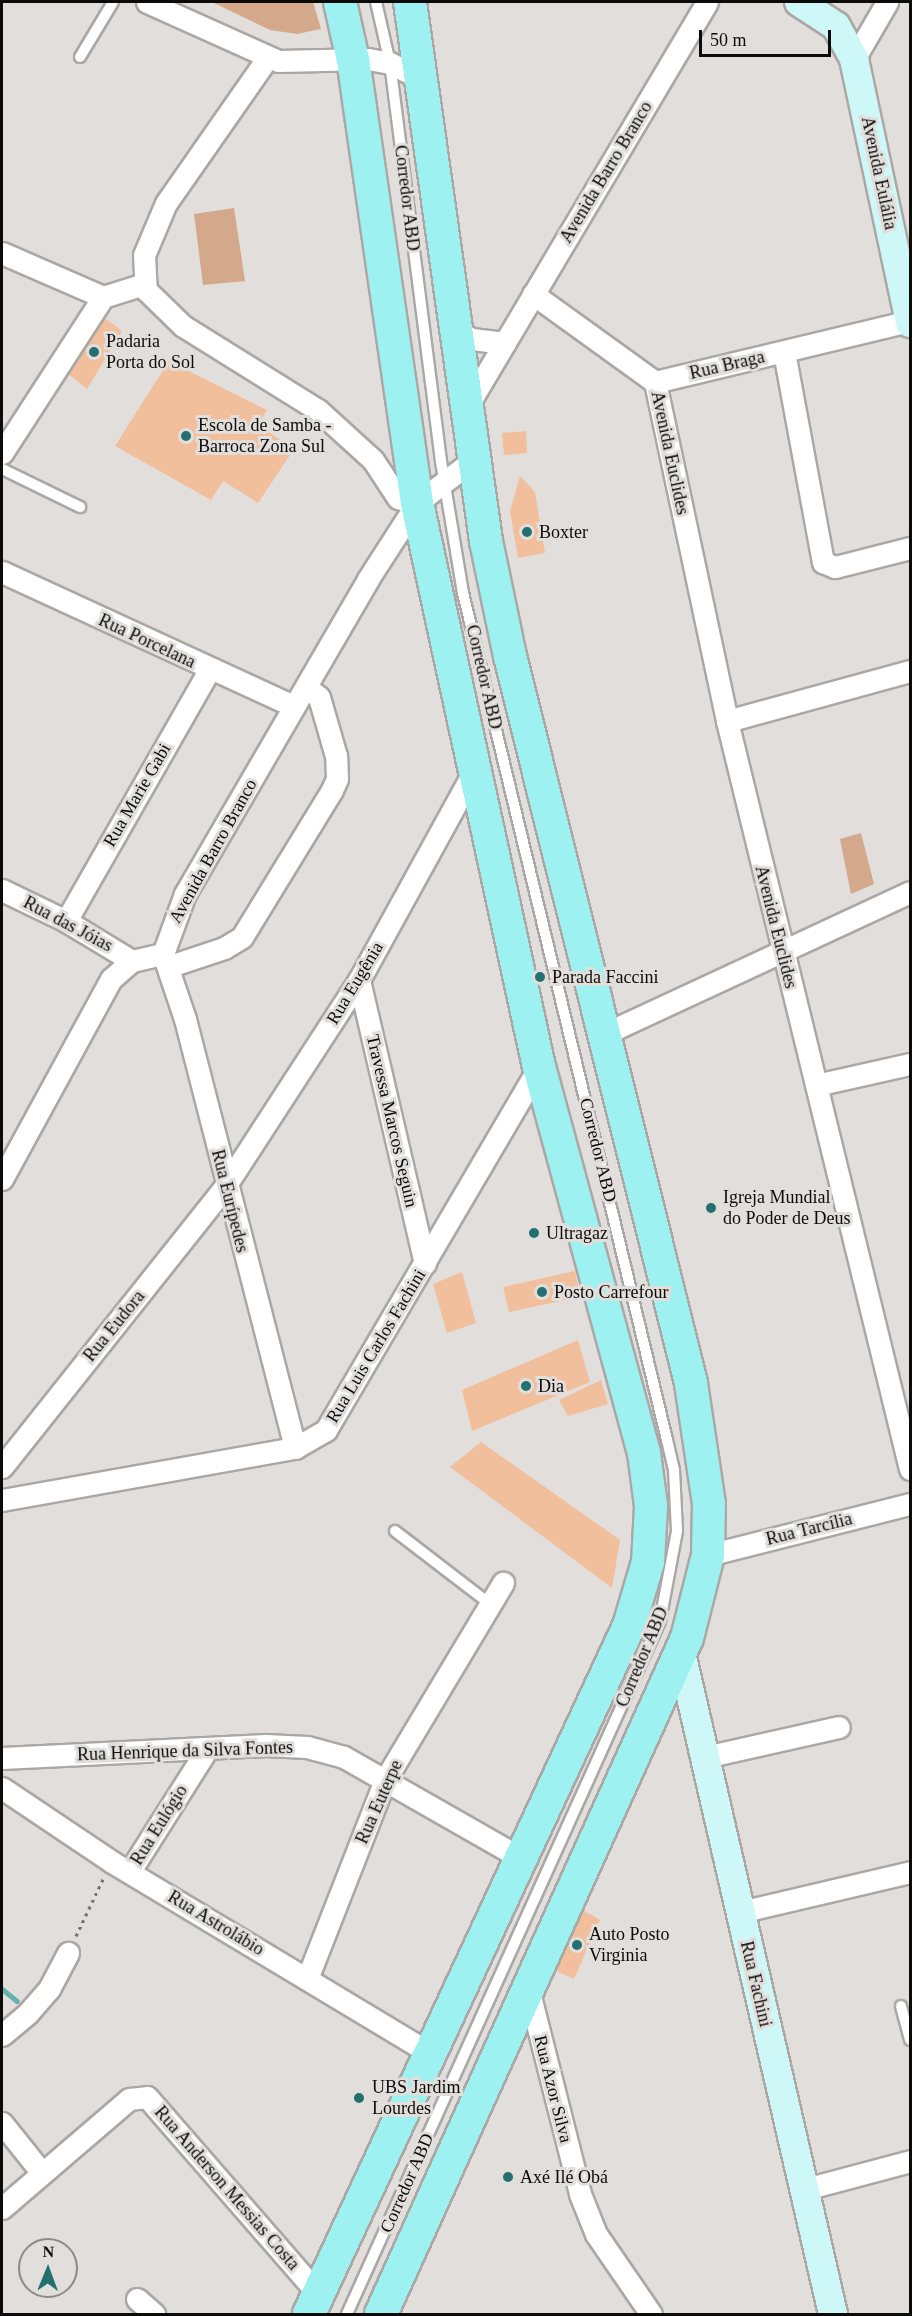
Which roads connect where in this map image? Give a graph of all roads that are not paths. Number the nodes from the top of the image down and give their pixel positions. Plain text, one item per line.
1 (113, 2) edge
2 (147, 2) edge
3 (340, 2) edge
4 (376, 2) edge
5 (410, 2) edge
6 (707, 2) edge
7 (798, 2) edge
8 (887, 2) edge
9 (80, 57) dead end
10 (268, 57) junction
11 (854, 59) junction
12 (353, 60) junction
13 (390, 63) junction
14 (423, 80) junction
15 (2, 253) edge
16 (144, 284) junction
17 (533, 294) junction
18 (103, 297) junction
19 (910, 322) edge
20 (455, 330) junction
21 (505, 343) junction
22 (784, 352) junction
23 (655, 382) junction
24 (466, 408) junction
25 (2, 453) edge
26 (473, 460) junction
27 (2, 469) edge
28 (445, 484) junction
29 (417, 503) junction
30 (80, 507) dead end
31 (910, 548) edge
32 (2, 573) edge
33 (209, 670) junction
34 (910, 671) edge
35 (306, 687) junction
36 (294, 706) junction
37 (727, 721) junction
38 (473, 773) junction
39 (2, 890) edge
40 (910, 892) edge
41 (66, 921) junction
42 (782, 951) junction
43 (166, 960) junction
44 (132, 961) junction
45 (359, 980) junction
46 (604, 1034) junction
47 (910, 1064) edge
48 (539, 1067) junction
49 (816, 1085) junction
50 (2, 1179) edge
51 (226, 1185) junction
52 (425, 1263) junction
53 (295, 1448) junction
54 (2, 1467) edge
55 (910, 1469) edge
56 (2, 1500) edge
57 (910, 1504) edge
58 (394, 1531) dead end
59 (708, 1555) junction
60 (503, 1582) dead end
61 (490, 1604) junction
62 (681, 1653) junction
63 (839, 1727) dead end
64 (207, 1749) junction
65 (705, 1757) junction
66 (2, 1758) edge
67 (385, 1780) junction
68 (2, 1788) edge
69 (521, 1858) junction
70 (121, 1866) junction
71 (910, 1872) edge
72 (740, 1912) junction
73 (68, 1953) road end
74 (307, 1979) junction
75 (528, 1988) junction
76 (901, 2006) dead end
77 (2, 2035) edge
78 (910, 2040) edge
79 (433, 2055) junction
80 (2, 2123) edge
81 (910, 2161) edge
82 (42, 2173) junction
83 (802, 2190) junction
84 (2, 2208) edge
85 (137, 2300) dead end
86 (314, 2304) edge
87 (154, 2314) edge
88 (347, 2314) edge
89 (381, 2314) edge
90 (651, 2314) edge
91 (833, 2314) edge

1 - 9 lane
2 - 10 street
3 - 12 main road
4 - 13 lane, Corredor ABD
5 - 14 main road
6 - 17 street, Avenida Barro Branco
7 - 11 street, Avenida Eulália
8 - 11 street
10 - 12 street
10 - 16 street
11 - 19 street, Avenida Eulália
12 - 13 street
12 - 29 main road
13 - 14 street
13 - 28 lane, Corredor ABD
14 - 20 main road
15 - 18 street
16 - 18 street
16 - 29 street
17 - 21 street, Avenida Barro Branco
17 - 23 street
18 - 25 street
19 - 22 street, Rua Braga
20 - 21 street
20 - 24 main road
21 - 24 street, Avenida Barro Branco
22 - 23 street, Rua Braga
22 - 31 street
23 - 37 street, Avenida Euclides
24 - 26 main road
26 - 28 street
26 - 46 main road
27 - 30 lane
28 - 29 street
28 - 88 lane, Corredor ABD
29 - 35 street, Avenida Barro Branco
29 - 38 main road
32 - 33 street, Rua Porcelana
33 - 36 street, Rua Porcelana
33 - 41 street, Rua Marie Gabi
34 - 37 street
35 - 36 street, Avenida Barro Branco
35 - 43 street
36 - 43 street, Avenida Barro Branco
37 - 42 street, Avenida Euclides
38 - 45 street, Rua Eugênia
38 - 48 main road
39 - 41 street, Rua das Jóias
40 - 42 street
41 - 44 street, Rua das Jóias
42 - 46 street
42 - 49 street, Avenida Euclides
43 - 44 street
43 - 51 street, Rua Eurípedes
44 - 50 street
45 - 51 street, Rua Eugênia
45 - 52 street, Travessa Marcos Seguin
46 - 59 main road
47 - 49 street
48 - 52 street, Rua Luis Carlos Fachini
48 - 69 main road
49 - 55 street, Avenida Euclides
51 - 53 street, Rua Eurípedes
51 - 54 street, Rua Eudora
52 - 53 street, Rua Luis Carlos Fachini
53 - 56 street, Rua Luis Carlos Fachini
57 - 59 street, Rua Tarcília
58 - 61 lane
59 - 62 main road
60 - 61 street, Rua Euterpe
61 - 67 street, Rua Euterpe
62 - 65 street, Rua Fachini
62 - 75 main road
63 - 65 street
64 - 66 street, Rua Henrique da Silva Fontes
64 - 67 street, Rua Henrique da Silva Fontes
64 - 70 street, Rua Eulógio
65 - 72 street, Rua Fachini
67 - 69 street, Rua Henrique da Silva Fontes
67 - 74 street, Rua Euterpe
68 - 70 street, Rua Astrolábio
69 - 79 main road
70 - 74 street, Rua Astrolábio
71 - 72 street
72 - 83 street, Rua Fachini
73 - 77 street
74 - 79 street, Rua Astrolábio
75 - 89 main road
75 - 90 street, Rua Azor Silva
76 - 78 lane
79 - 86 main road
80 - 82 street
81 - 83 street
82 - 84 street
82 - 86 street, Rua Anderson Messias Costa
83 - 91 street, Rua Fachini
85 - 87 street

